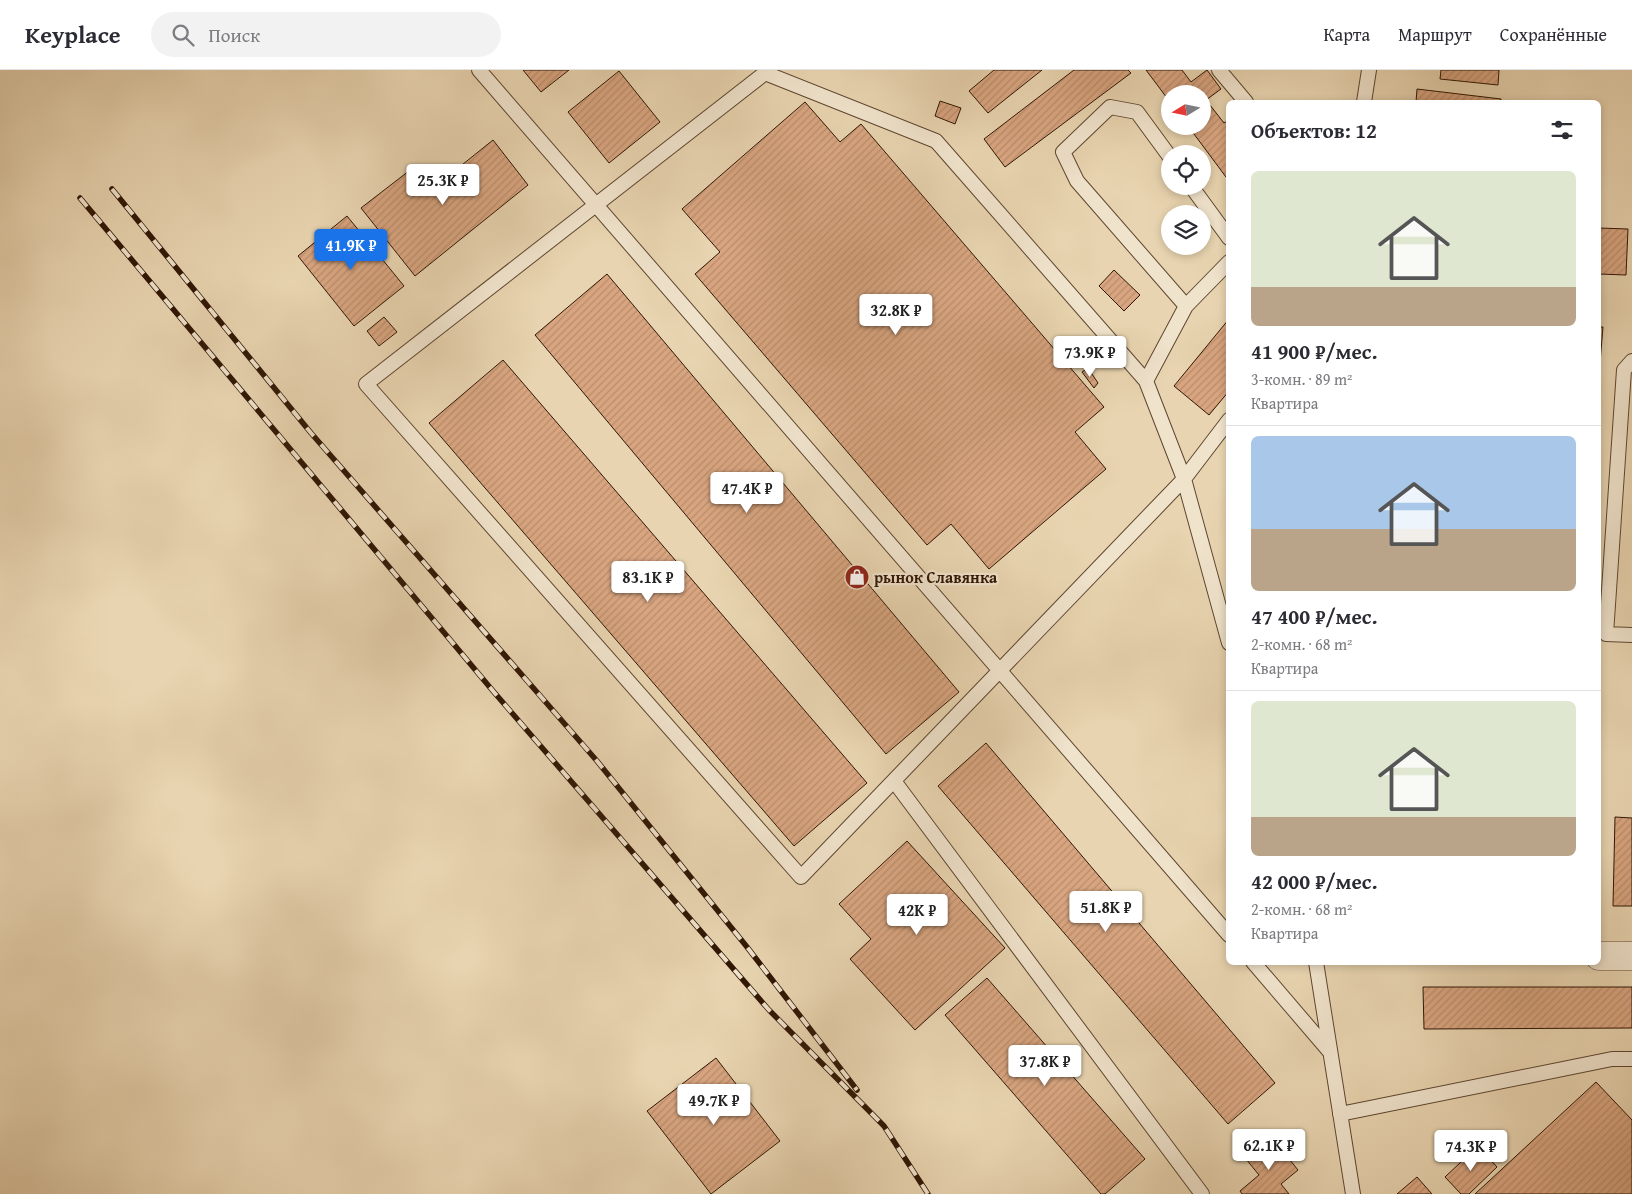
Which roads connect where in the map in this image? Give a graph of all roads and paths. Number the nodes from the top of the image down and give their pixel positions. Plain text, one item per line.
1 (478, 70) edge
2 (1219, 70) edge
3 (1369, 70) edge
4 (1244, 100) edge
5 (1364, 100) edge
6 (1161, 145) edge
7 (1198, 195) edge
8 (596, 204) junction
9 (1226, 234) edge
10 (1226, 265) edge
11 (1186, 306) junction
12 (1632, 362) edge
13 (1146, 381) junction
14 (1226, 424) edge
15 (1184, 479) junction
16 (1226, 632) edge
17 (1632, 634) edge
18 (998, 672) junction
19 (894, 781) junction
20 (1226, 932) edge
21 (1601, 956) edge
22 (1632, 956) edge
23 (1255, 965) edge
24 (1316, 965) edge
25 (1330, 1052) junction
26 (1632, 1059) edge
27 (1340, 1114) junction
28 (1202, 1194) edge
29 (1353, 1194) edge

1 - 8 lane
2 - 4 lane
3 - 5 lane
6 - 11 lane
7 - 9 lane
8 - 13 lane
8 - 18 lane
8 - 19 lane
10 - 11 lane
11 - 13 lane
12 - 17 lane
13 - 15 lane
14 - 15 lane
15 - 16 lane
15 - 18 lane
18 - 19 lane
18 - 20 lane
19 - 28 lane
21 - 22 street
23 - 25 lane
24 - 25 lane
25 - 27 lane
26 - 27 lane
27 - 29 lane

